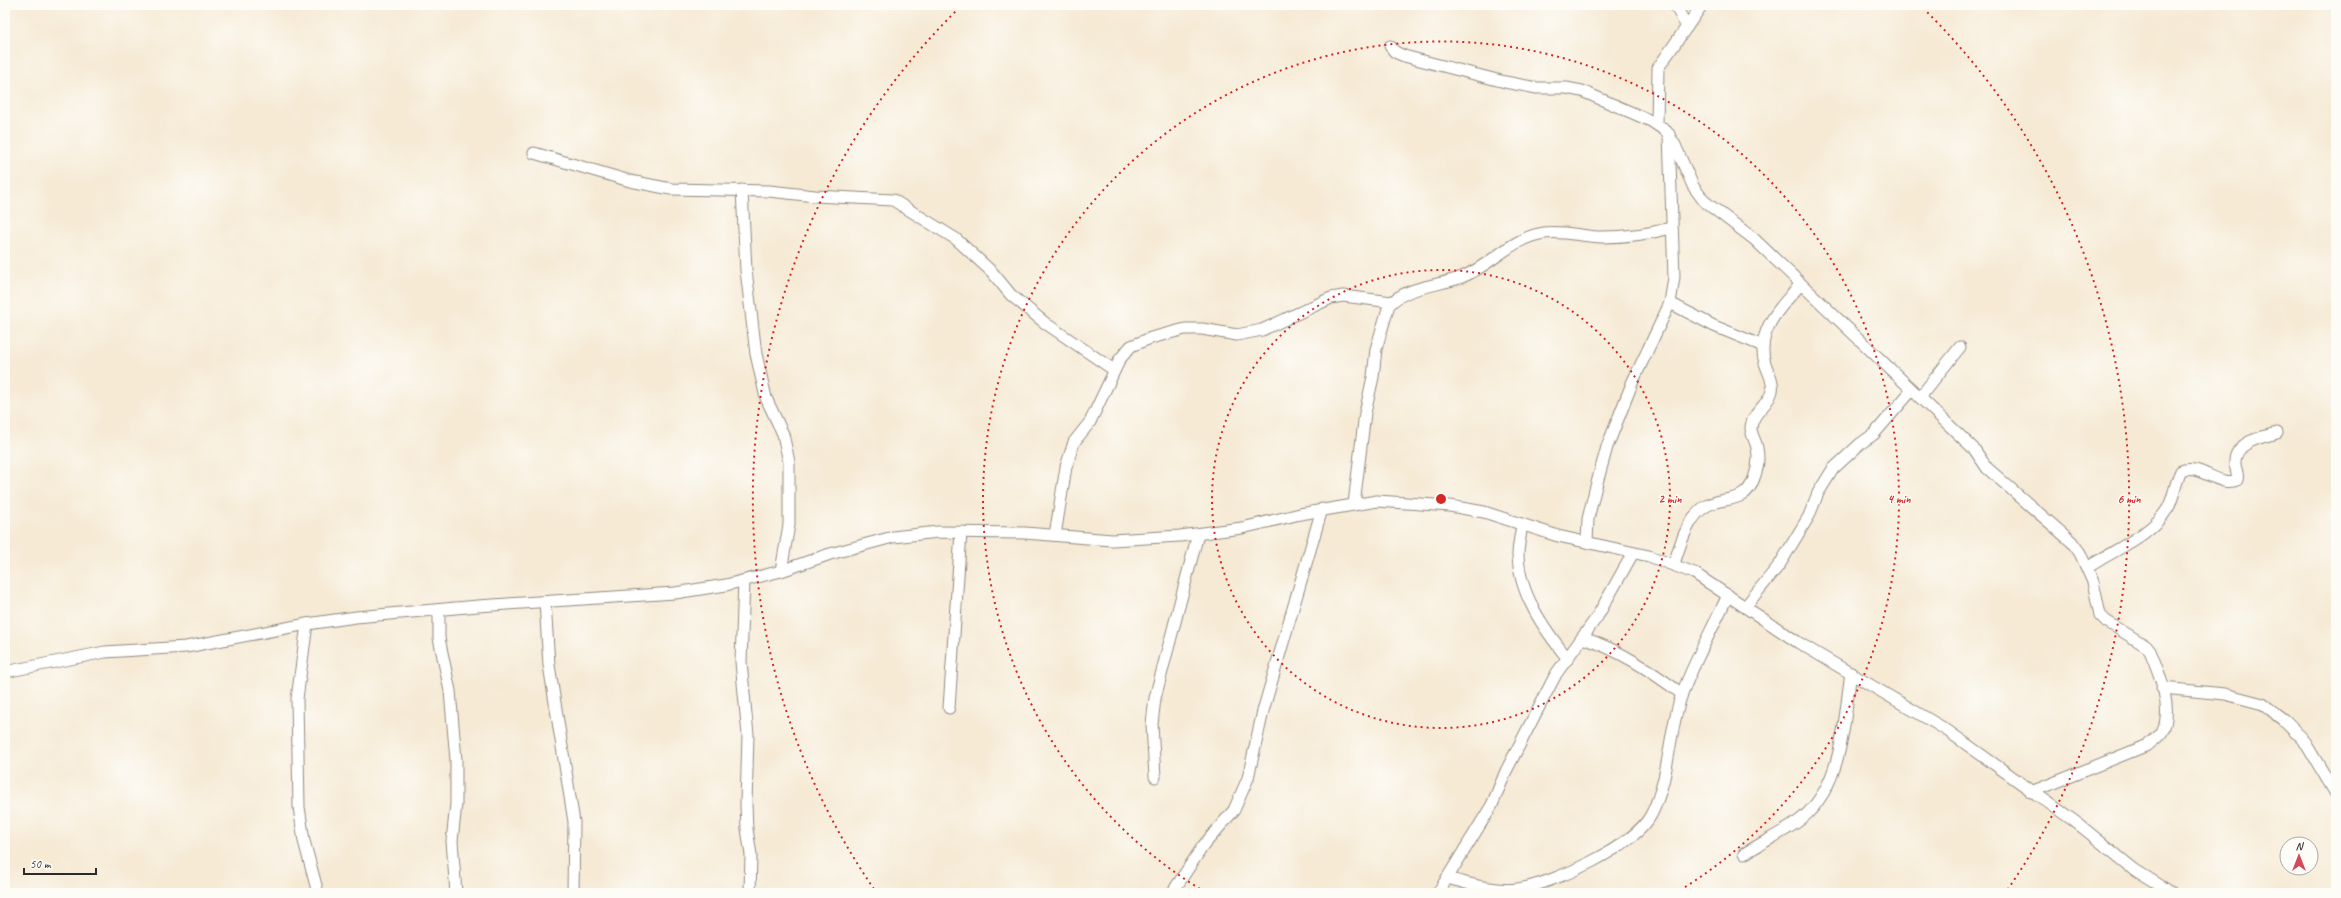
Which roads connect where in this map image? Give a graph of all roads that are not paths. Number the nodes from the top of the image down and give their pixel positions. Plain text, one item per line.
1 (1675, 5) edge
2 (1702, 5) edge
3 (1687, 28) junction
4 (1390, 46) dead end
5 (1657, 124) junction
6 (1668, 134) junction
7 (534, 153) dead end
8 (742, 190) junction
9 (1671, 228) junction
10 (1801, 284) junction
11 (1392, 302) junction
12 (1670, 304) junction
13 (1763, 346) junction
14 (1960, 347) dead end
15 (1114, 370) junction
16 (1916, 393) junction
17 (2277, 433) dead end
18 (1354, 504) junction
19 (1322, 509) junction
20 (1522, 524) junction
21 (961, 532) junction
22 (1198, 534) junction
23 (1055, 535) junction
24 (1587, 542) junction
25 (1634, 552) junction
26 (1674, 564) junction
27 (2087, 568) junction
28 (781, 571) junction
29 (744, 581) junction
30 (1728, 596) junction
31 (544, 602) junction
32 (1745, 607) junction
33 (439, 610) junction
34 (307, 624) junction
35 (1583, 638) junction
36 (1568, 659) junction
37 (5, 672) edge
38 (1851, 673) junction
39 (2162, 688) junction
40 (1682, 694) junction
41 (949, 708) dead end
42 (1155, 777) dead end
43 (2031, 792) junction
44 (2336, 794) edge
45 (1744, 854) dead end
46 (1447, 878) junction
47 (318, 893) edge
48 (456, 893) edge
49 (574, 893) edge
50 (750, 893) edge
51 (1172, 893) edge
52 (1438, 893) edge
53 (2172, 893) edge

1 - 3 street
2 - 3 street
3 - 5 street
4 - 5 street
5 - 6 street
6 - 9 street
6 - 10 street
7 - 8 street
8 - 15 street
8 - 28 street
9 - 11 street
9 - 12 street
10 - 13 street
10 - 16 street
11 - 15 street
11 - 18 street
12 - 13 street
12 - 24 street
13 - 26 street
14 - 16 street
15 - 23 street
16 - 27 street
16 - 32 street
17 - 27 street
18 - 19 street
18 - 20 street
19 - 22 street
19 - 51 street
20 - 24 street
20 - 36 street
21 - 23 street
21 - 28 street
21 - 41 street
22 - 23 street
22 - 42 street
24 - 25 street
25 - 26 street
25 - 35 street
26 - 30 street
27 - 39 street
28 - 29 street
29 - 31 street
29 - 50 street
30 - 32 street
30 - 40 street
31 - 33 street
31 - 49 street
32 - 38 street
33 - 34 street
33 - 48 street
34 - 37 street
34 - 47 street
35 - 36 street
35 - 40 street
36 - 46 street
38 - 43 street
38 - 45 street
39 - 43 street
39 - 44 street
40 - 46 street
43 - 53 street
46 - 52 street

